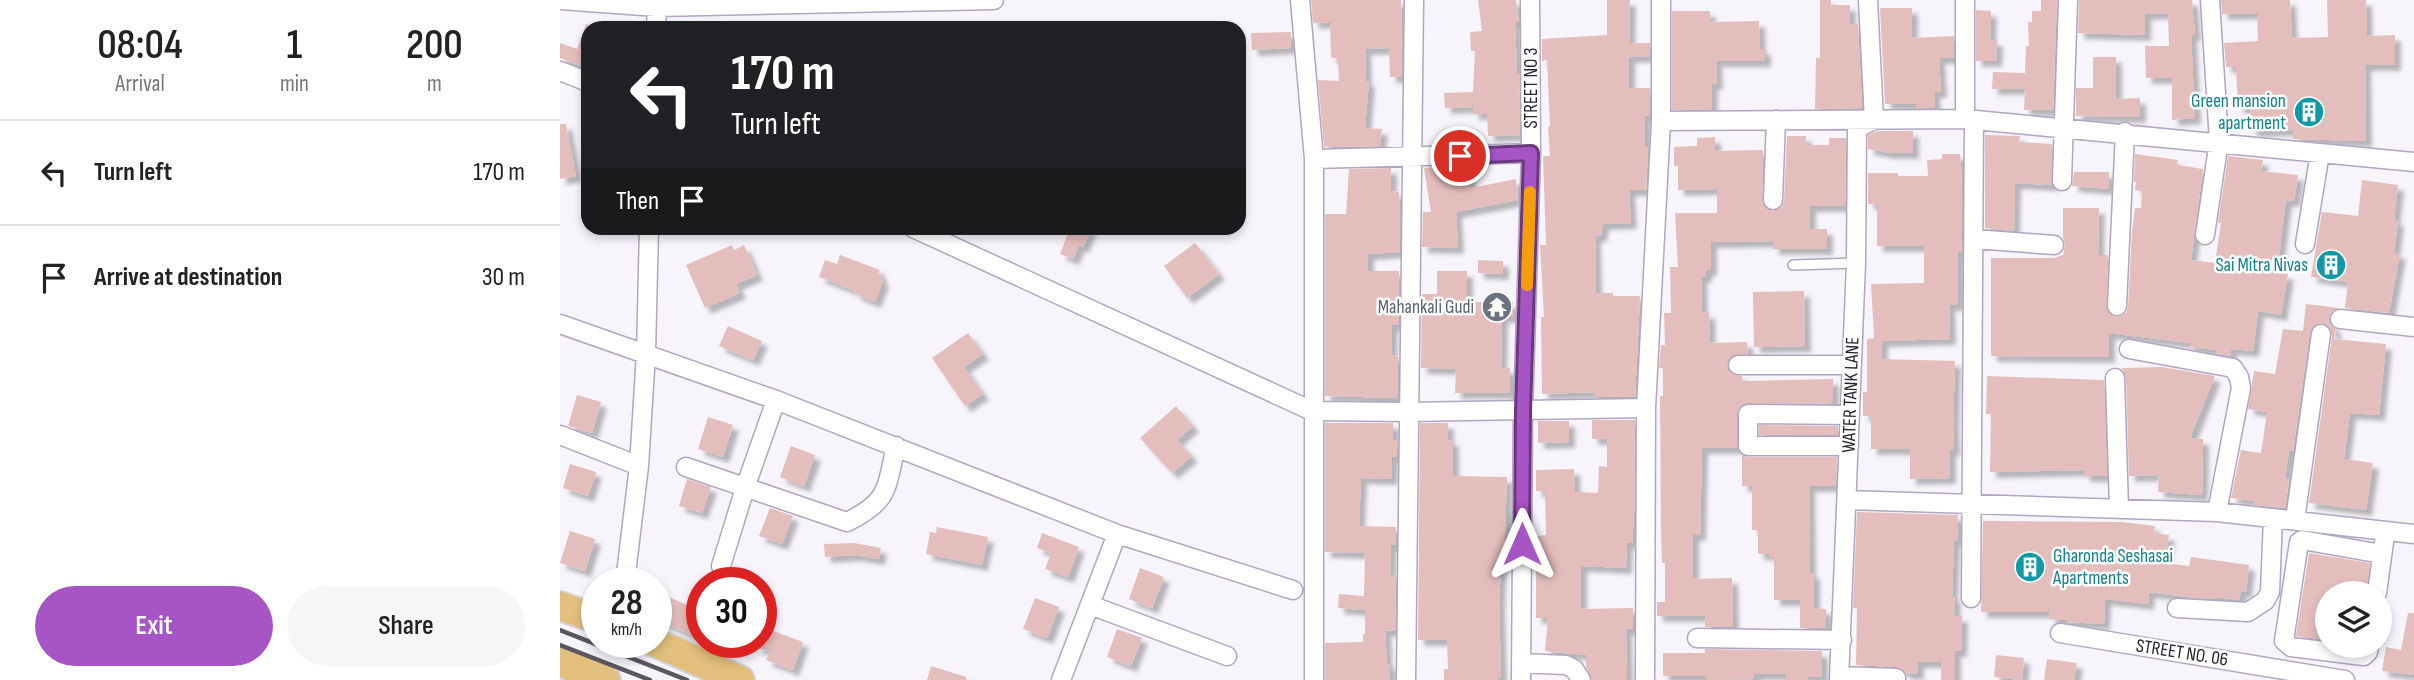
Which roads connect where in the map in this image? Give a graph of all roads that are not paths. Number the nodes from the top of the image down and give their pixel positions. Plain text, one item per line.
1 (560, 0) edge
2 (995, 0) edge
3 (1300, 0) edge
4 (1414, 0) edge
5 (1530, 0) edge
6 (1661, 0) edge
7 (1868, 0) edge
8 (1965, 0) edge
9 (2068, 0) edge
10 (2210, 0) edge
11 (584, 1) edge
12 (657, 7) junction
13 (656, 21) edge
14 (560, 71) edge
15 (581, 79) edge
16 (1970, 119) junction
17 (1776, 120) junction
18 (1874, 120) junction
19 (1661, 121) junction
20 (2063, 127) junction
21 (2125, 132) junction
22 (2219, 141) junction
23 (1531, 153) junction
24 (2320, 153) junction
25 (1412, 157) junction
26 (1314, 159) junction
27 (2414, 162) edge
28 (2062, 181) dead end
29 (1773, 200) dead end
30 (649, 235) edge
31 (928, 235) edge
32 (2205, 235) dead end
33 (1974, 239) junction
34 (2305, 244) dead end
35 (2054, 245) dead end
36 (1856, 263) junction
37 (1793, 265) dead end
38 (2118, 306) dead end
39 (2340, 319) dead end
40 (560, 324) edge
41 (2414, 327) edge
42 (2321, 334) dead end
43 (2129, 349) dead end
44 (646, 353) junction
45 (1738, 365) dead end
46 (1846, 377) junction
47 (2115, 378) dead end
48 (776, 400) junction
49 (1646, 408) junction
50 (1312, 411) junction
51 (1523, 411) junction
52 (1408, 412) junction
53 (1850, 415) junction
54 (560, 435) edge
55 (896, 446) junction
56 (1849, 450) junction
57 (1739, 454) dead end
58 (639, 466) junction
59 (686, 467) dead end
60 (745, 488) junction
61 (1847, 500) junction
62 (1972, 503) junction
63 (2119, 509) junction
64 (2217, 513) junction
65 (2273, 518) junction
66 (2295, 520) junction
67 (2385, 532) junction
68 (1117, 534) junction
69 (2414, 534) edge
70 (2382, 554) junction
71 (721, 566) dead end
72 (627, 567) edge
73 (2379, 581) edge
74 (1293, 590) dead end
75 (1971, 598) dead end
76 (1090, 605) junction
77 (560, 606) edge
78 (2177, 608) dead end
79 (581, 613) edge
80 (2060, 633) dead end
81 (1697, 638) dead end
82 (1842, 640) junction
83 (672, 650) edge
84 (2315, 650) edge
85 (1227, 656) dead end
86 (572, 671) edge
87 (1521, 671) edge
88 (1839, 678) edge
89 (1896, 678) edge
90 (606, 680) edge
91 (740, 680) edge
92 (1062, 680) edge
93 (1314, 680) edge
94 (1406, 680) edge
95 (1581, 680) edge
96 (1645, 680) edge
97 (2345, 680) edge

1 - 11 street
2 - 12 street
3 - 26 street
4 - 25 street
5 - 23 street, STREET NO 3
6 - 19 street
7 - 18 street
8 - 16 street
9 - 20 street
10 - 22 street
11 - 12 street
12 - 13 street
14 - 15 street
16 - 18 street
16 - 20 street
16 - 33 street
17 - 18 street
17 - 19 street
17 - 29 street
18 - 36 street, WATER TANK LANE
19 - 49 street
20 - 21 street
20 - 28 street
21 - 22 street
21 - 38 street
22 - 24 street
22 - 32 street
23 - 25 street
23 - 51 street, STREET NO 3
24 - 27 street
24 - 34 street
25 - 26 street
25 - 52 street
26 - 50 street
30 - 44 street
31 - 50 street
33 - 35 street
33 - 62 street
36 - 37 lane
36 - 46 street, WATER TANK LANE
39 - 41 street
40 - 44 street
42 - 66 street
43 - 64 street
44 - 48 street
44 - 58 street
45 - 46 street
46 - 53 street, WATER TANK LANE
47 - 63 street
48 - 55 street
48 - 60 street
49 - 51 street
49 - 96 street
50 - 52 street
50 - 93 street
51 - 52 street
51 - 87 street, STREET NO 3
52 - 94 street
53 - 56 street, WATER TANK LANE
53 - 56 street
54 - 58 street
55 - 60 street
55 - 68 street
56 - 57 street
56 - 61 street, WATER TANK LANE
58 - 72 street
59 - 60 street
60 - 71 street
61 - 62 street
61 - 82 street, WATER TANK LANE
62 - 63 street
62 - 75 street
63 - 64 street
64 - 65 street
65 - 66 street
65 - 78 street
66 - 67 street
67 - 69 street
67 - 70 street
68 - 74 street
68 - 76 street
70 - 73 street
70 - 84 street
76 - 85 street
76 - 92 street
77 - 79 main road
80 - 97 street, STREET NO. 06
81 - 82 street
82 - 88 street, WATER TANK LANE
83 - 91 main road
86 - 90 main road
87 - 95 street
88 - 89 street

